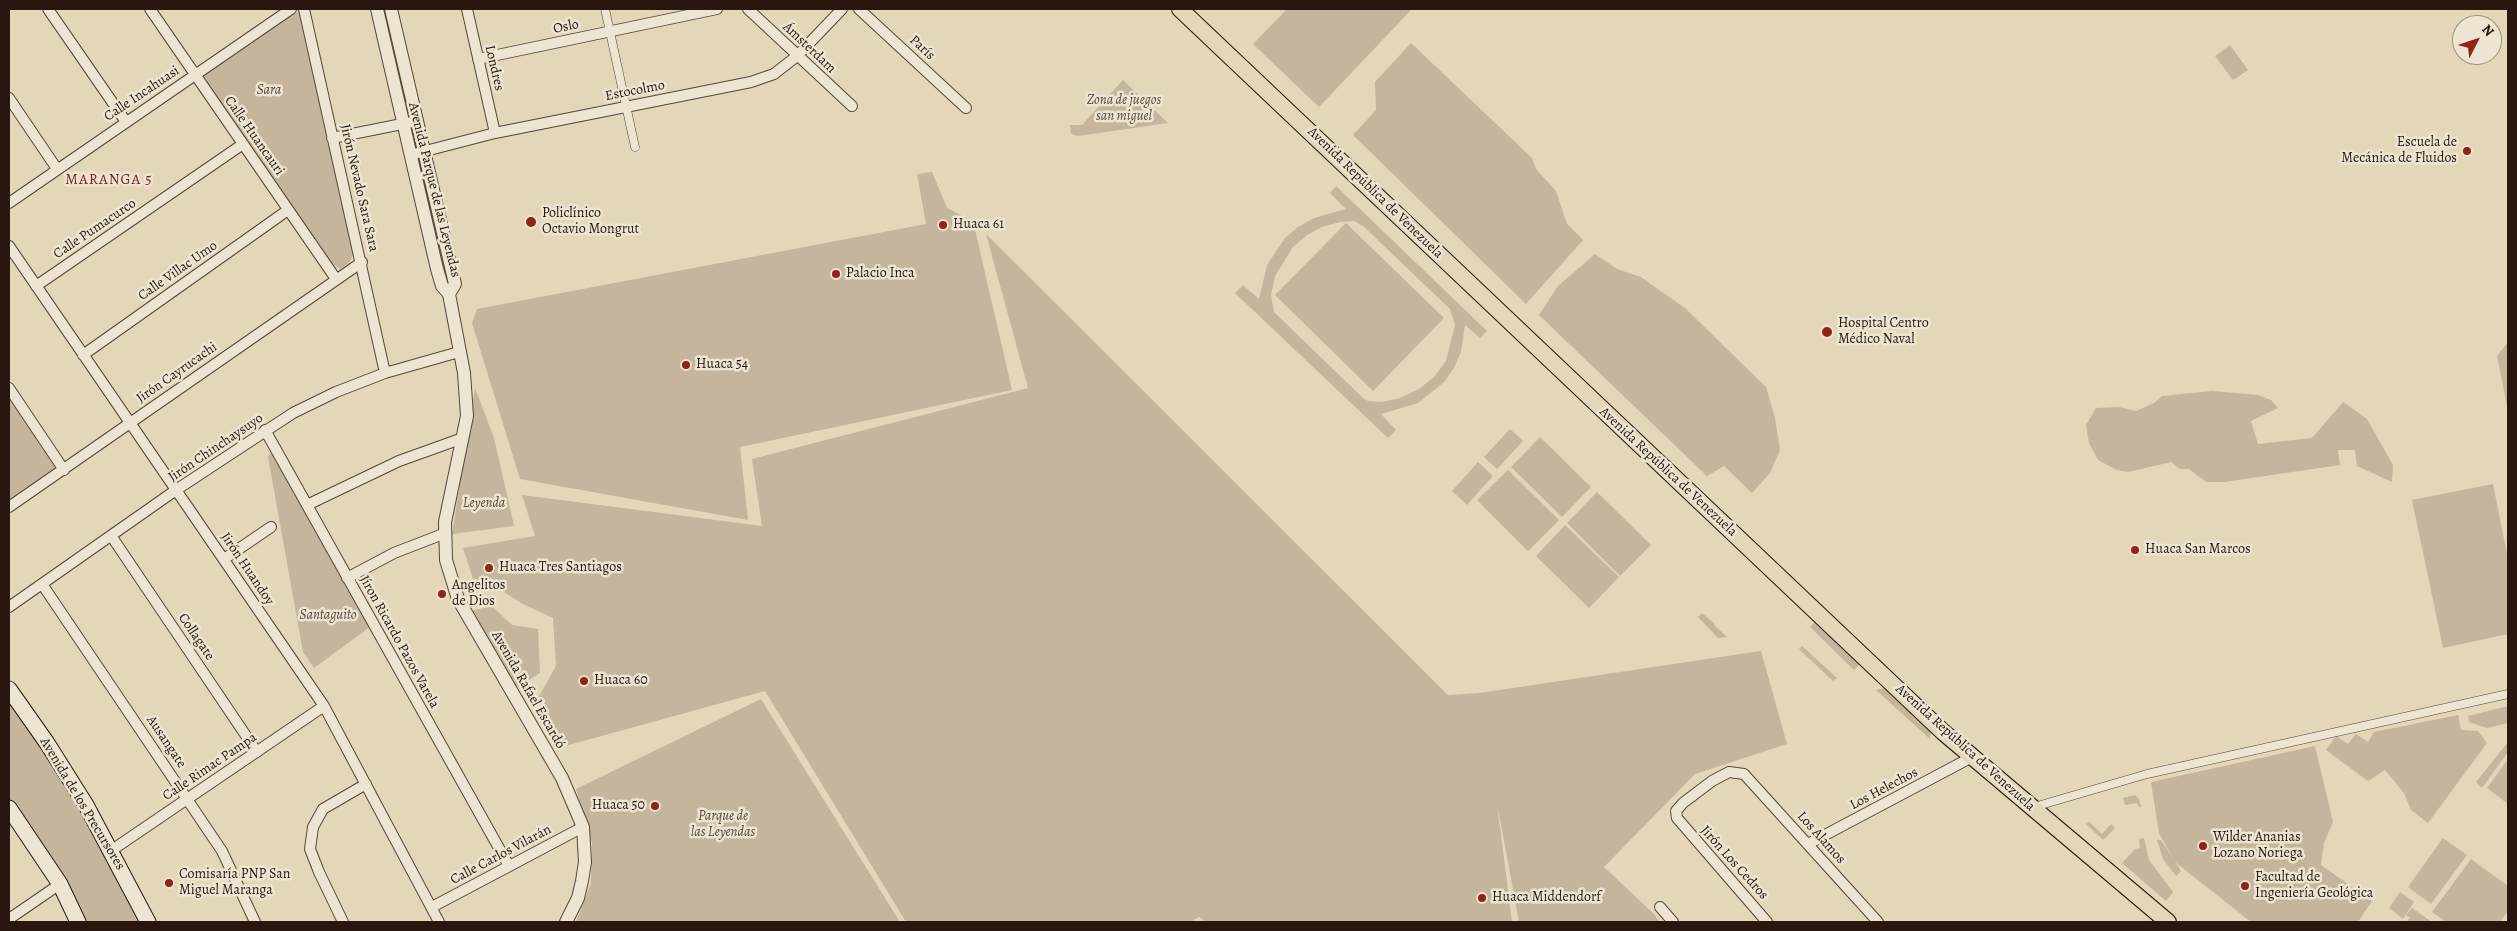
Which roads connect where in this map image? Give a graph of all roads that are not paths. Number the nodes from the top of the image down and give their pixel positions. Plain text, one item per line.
1 (48, 9) edge
2 (150, 9) edge
3 (291, 9) edge
4 (304, 9) edge
5 (377, 9) edge
6 (391, 9) edge
7 (467, 9) edge
8 (605, 9) edge
9 (717, 9) edge
10 (748, 9) edge
11 (842, 9) edge
12 (860, 9) edge
13 (1180, 9) edge
14 (610, 32) junction
15 (797, 56) junction
16 (478, 59) junction
17 (195, 75) junction
18 (9, 98) edge
19 (852, 106) dead end
20 (626, 108) junction
21 (966, 108) dead end
22 (417, 121) junction
23 (126, 122) junction
24 (402, 124) junction
25 (495, 133) junction
26 (332, 138) junction
27 (243, 144) junction
28 (635, 147) dead end
29 (425, 150) junction
30 (410, 154) junction
31 (58, 169) junction
32 (9, 203) edge
33 (288, 210) junction
34 (9, 246) edge
35 (362, 262) junction
36 (336, 279) junction
37 (36, 286) junction
38 (449, 294) junction
39 (458, 352) junction
40 (83, 355) junction
41 (386, 374) junction
42 (9, 388) edge
43 (130, 422) junction
44 (265, 430) junction
45 (463, 438) junction
46 (64, 470) junction
47 (176, 490) junction
48 (307, 505) junction
49 (9, 508) edge
50 (271, 527) dead end
51 (444, 534) junction
52 (112, 537) junction
53 (224, 559) junction
54 (347, 578) junction
55 (42, 584) junction
56 (9, 607) edge
57 (10, 692) edge
58 (2508, 694) edge
59 (324, 706) junction
60 (257, 752) junction
61 (1972, 757) junction
62 (366, 784) junction
63 (188, 799) junction
64 (9, 808) edge
65 (2032, 808) junction
66 (1679, 823) joint
67 (583, 826) junction
68 (1808, 844) junction
69 (112, 850) junction
70 (509, 866) junction
71 (60, 884) junction
72 (432, 907) junction
73 (1660, 907) dead end
74 (9, 919) edge
75 (78, 922) edge
76 (148, 922) edge
77 (255, 922) edge
78 (343, 922) edge
79 (439, 922) edge
80 (566, 922) edge
81 (1674, 922) edge
82 (1767, 922) edge
83 (1878, 922) edge
84 (2168, 922) edge

1 - 23 street
2 - 17 street, Calle Huancauri
3 - 17 street, Calle Incahuasi
4 - 26 street, Jirón Nevado Sara Sara
5 - 24 street, Avenida Parque de las Leyendas
6 - 22 street, Avenida Parque de las Leyendas
7 - 16 street, Londres
8 - 14 street
9 - 14 street, Oslo
10 - 15 street, Ámsterdam
11 - 15 street, Estocolmo
12 - 21 street, París
13 - 61 main road, Avenida República de Venezuela
14 - 16 street, Oslo
14 - 20 street
15 - 19 street, Ámsterdam
15 - 20 street, Estocolmo
16 - 25 street, Londres
17 - 23 street, Calle Incahuasi
17 - 27 street, Calle Huancauri
18 - 31 street
20 - 25 street, Estocolmo
20 - 28 street
22 - 24 street
22 - 29 street, Avenida Parque de las Leyendas
23 - 31 street, Calle Incahuasi
24 - 26 street
24 - 30 street, Avenida Parque de las Leyendas
25 - 29 street, Estocolmo
26 - 35 street, Jirón Nevado Sara Sara
27 - 33 street, Calle Huancauri
27 - 37 street, Calle Pumacurco
29 - 30 street, Estocolmo
29 - 38 street, Avenida Parque de las Leyendas
30 - 38 street, Avenida Parque de las Leyendas
31 - 32 street, Calle Incahuasi
33 - 36 street, Calle Huancauri
33 - 40 street, Calle Villac Umo
34 - 37 street, Jirón Huandoy
35 - 36 street, Jirón Cayrucachi
35 - 41 street, Jirón Nevado Sara Sara
36 - 43 street, Jirón Cayrucachi
37 - 40 street, Jirón Huandoy
38 - 39 street, Avenida Rafael Escardó
39 - 41 street, Jirón Chinchaysuyo
39 - 45 street, Avenida Rafael Escardó
40 - 43 street, Jirón Huandoy
41 - 44 street, Jirón Chinchaysuyo
42 - 46 street
43 - 46 street, Jirón Cayrucachi
43 - 47 street, Jirón Huandoy
44 - 47 street, Jirón Chinchaysuyo
44 - 48 street, Jíron Ricardo Pazos Varela
45 - 48 street
45 - 51 street, Avenida Rafael Escardó
46 - 49 street, Jirón Cayrucachi
47 - 52 street, Jirón Chinchaysuyo
47 - 53 street, Jirón Huandoy
48 - 54 street, Jíron Ricardo Pazos Varela
50 - 53 street
51 - 54 street
51 - 67 street, Avenida Rafael Escardó
52 - 55 street, Jirón Chinchaysuyo
52 - 60 street, Collagate
53 - 59 street, Jirón Huandoy
54 - 70 street, Jíron Ricardo Pazos Varela
55 - 56 street, Jirón Chinchaysuyo
55 - 63 street, Ausangate
57 - 69 main road, Avenida de los Precursores
58 - 65 street
59 - 60 street, Calle Rimac Pampa
59 - 62 street, Jirón Huandoy
60 - 63 street, Calle Rimac Pampa
61 - 65 main road, Avenida República de Venezuela
61 - 68 street, Los Helechos
62 - 72 street, Jirón Huandoy
62 - 78 street
63 - 69 street, Calle Rimac Pampa
63 - 77 street, Ausangate
64 - 71 main road
65 - 84 main road, Avenida República de Venezuela
66 - 68 street, Los Alamos
66 - 82 street, Jirón Los Cedros
67 - 70 street, Calle Carlos Vilarán
67 - 80 street, Avenida Rafael Escardó
68 - 83 street, Los Alamos
69 - 76 main road, Avenida de los Precursores
70 - 72 street, Calle Carlos Vilarán
71 - 74 street
71 - 75 main road
72 - 79 street, Jirón Huandoy
73 - 81 street

